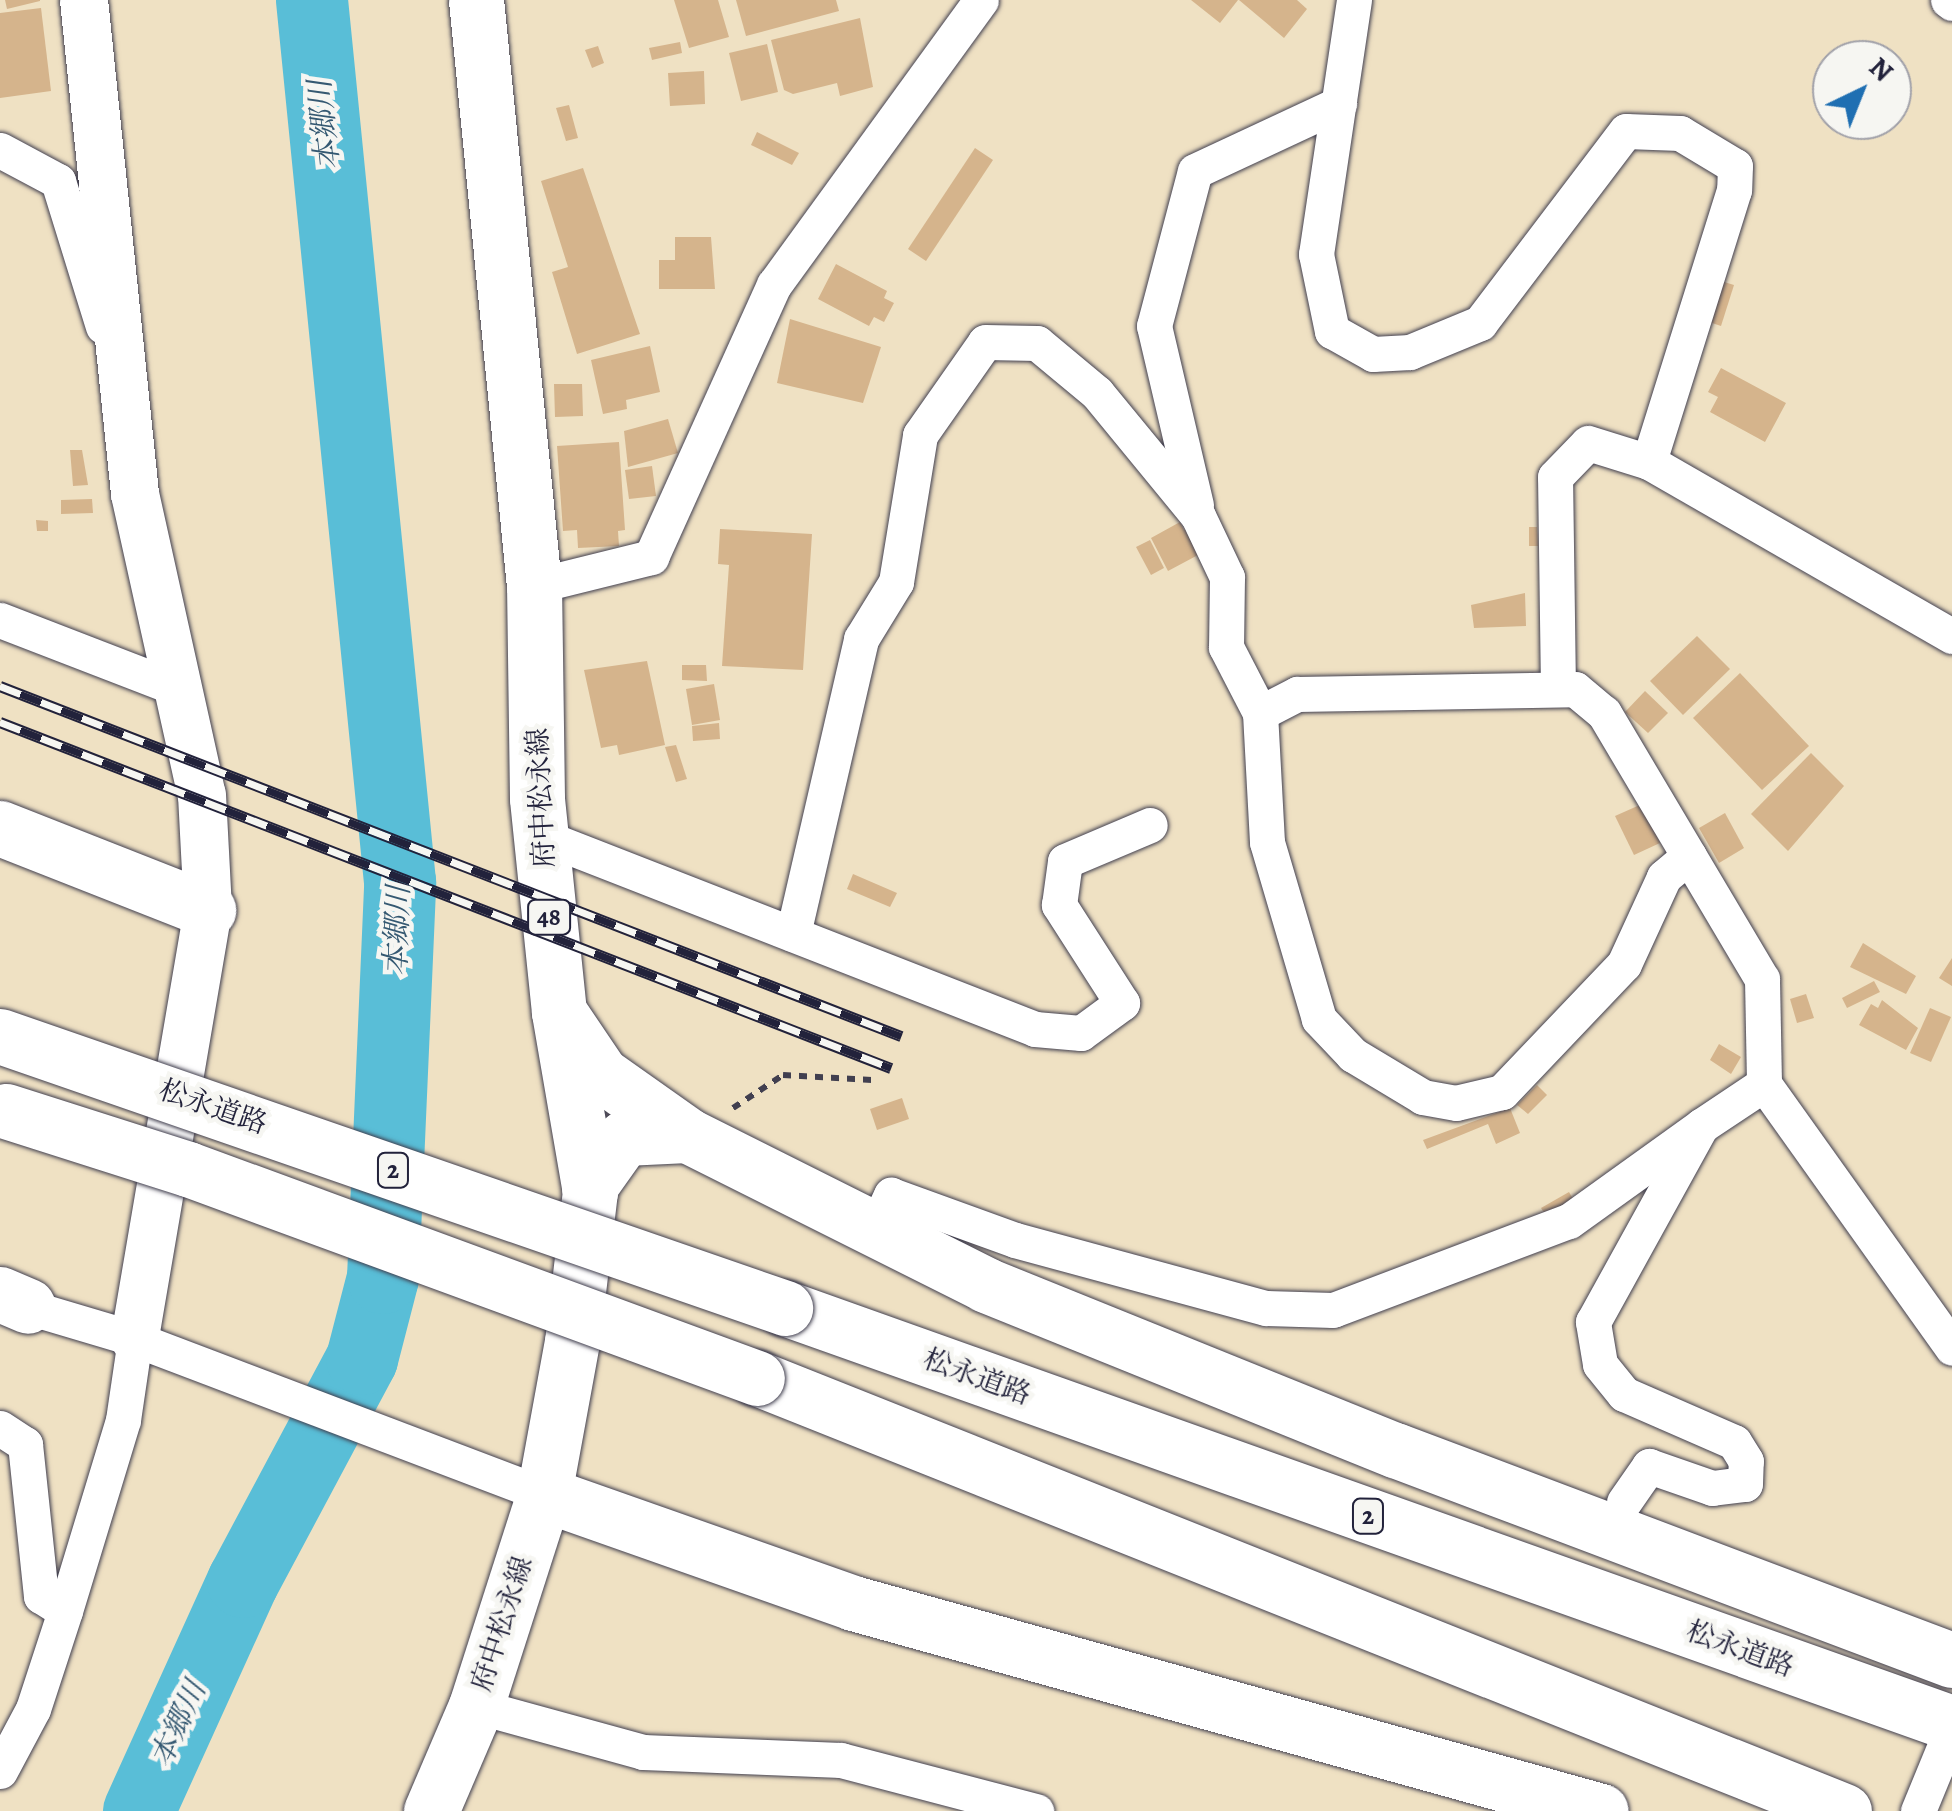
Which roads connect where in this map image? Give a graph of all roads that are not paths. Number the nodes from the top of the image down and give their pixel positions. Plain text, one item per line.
1 (84, 0) edge
2 (476, 0) edge
3 (982, 0) edge
4 (1354, 0) edge
5 (1339, 104) junction
6 (0, 150) edge
7 (125, 399) junction
8 (1649, 462) junction
9 (1198, 516) junction
10 (534, 586) junction
11 (0, 621) edge
12 (1952, 636) edge
13 (176, 688) junction
14 (1558, 690) junction
15 (1260, 713) junction
16 (1150, 825) dead end
17 (0, 828) edge
18 (541, 836) junction
19 (1689, 856) junction
20 (208, 910) junction
21 (792, 934) junction
22 (559, 1012) junction
23 (0, 1036) edge
24 (1764, 1084) junction
25 (3, 1110) edge
26 (1700, 1126) junction
27 (687, 1136) junction
28 (590, 1187) junction
29 (874, 1229) junction
30 (9, 1300) edge
31 (135, 1338) junction
32 (1952, 1348) edge
33 (0, 1428) edge
34 (544, 1494) junction
35 (1624, 1519) junction
36 (65, 1611) junction
37 (1952, 1660) edge
38 (476, 1706) junction
39 (1952, 1725) edge
40 (0, 1771) edge
41 (431, 1811) edge
42 (1036, 1811) edge
43 (1601, 1811) edge
44 (1844, 1811) edge
45 (1918, 1811) edge

1 - 7 street
2 - 10 main road, 府中松永線 / 48
3 - 10 street
4 - 5 street
5 - 8 street
5 - 9 street
6 - 7 street
7 - 13 street
8 - 12 street
8 - 14 street
9 - 15 street
9 - 21 street
10 - 18 main road, 府中松永線 / 48
11 - 13 street
13 - 20 street
14 - 15 street
14 - 19 street
15 - 19 street
16 - 21 street
17 - 20 main road
18 - 21 street
18 - 22 main road, 府中松永線 / 48
19 - 24 street
20 - 31 street
22 - 27 main road
22 - 28 main road, 府中松永線 / 48
23 - 39 main road, 松永道路 / 2, bridge
24 - 26 street
24 - 32 street
25 - 44 main road, bridge
26 - 29 street
26 - 35 street
27 - 28 main road
27 - 29 main road
28 - 34 main road, 府中松永線 / 48
29 - 35 main road
30 - 31 street
31 - 34 street
31 - 36 street
33 - 36 street
34 - 38 main road, 府中松永線 / 48
34 - 43 main road
35 - 37 main road
36 - 40 street
38 - 41 main road, 府中松永線 / 48
38 - 42 street
39 - 45 street

